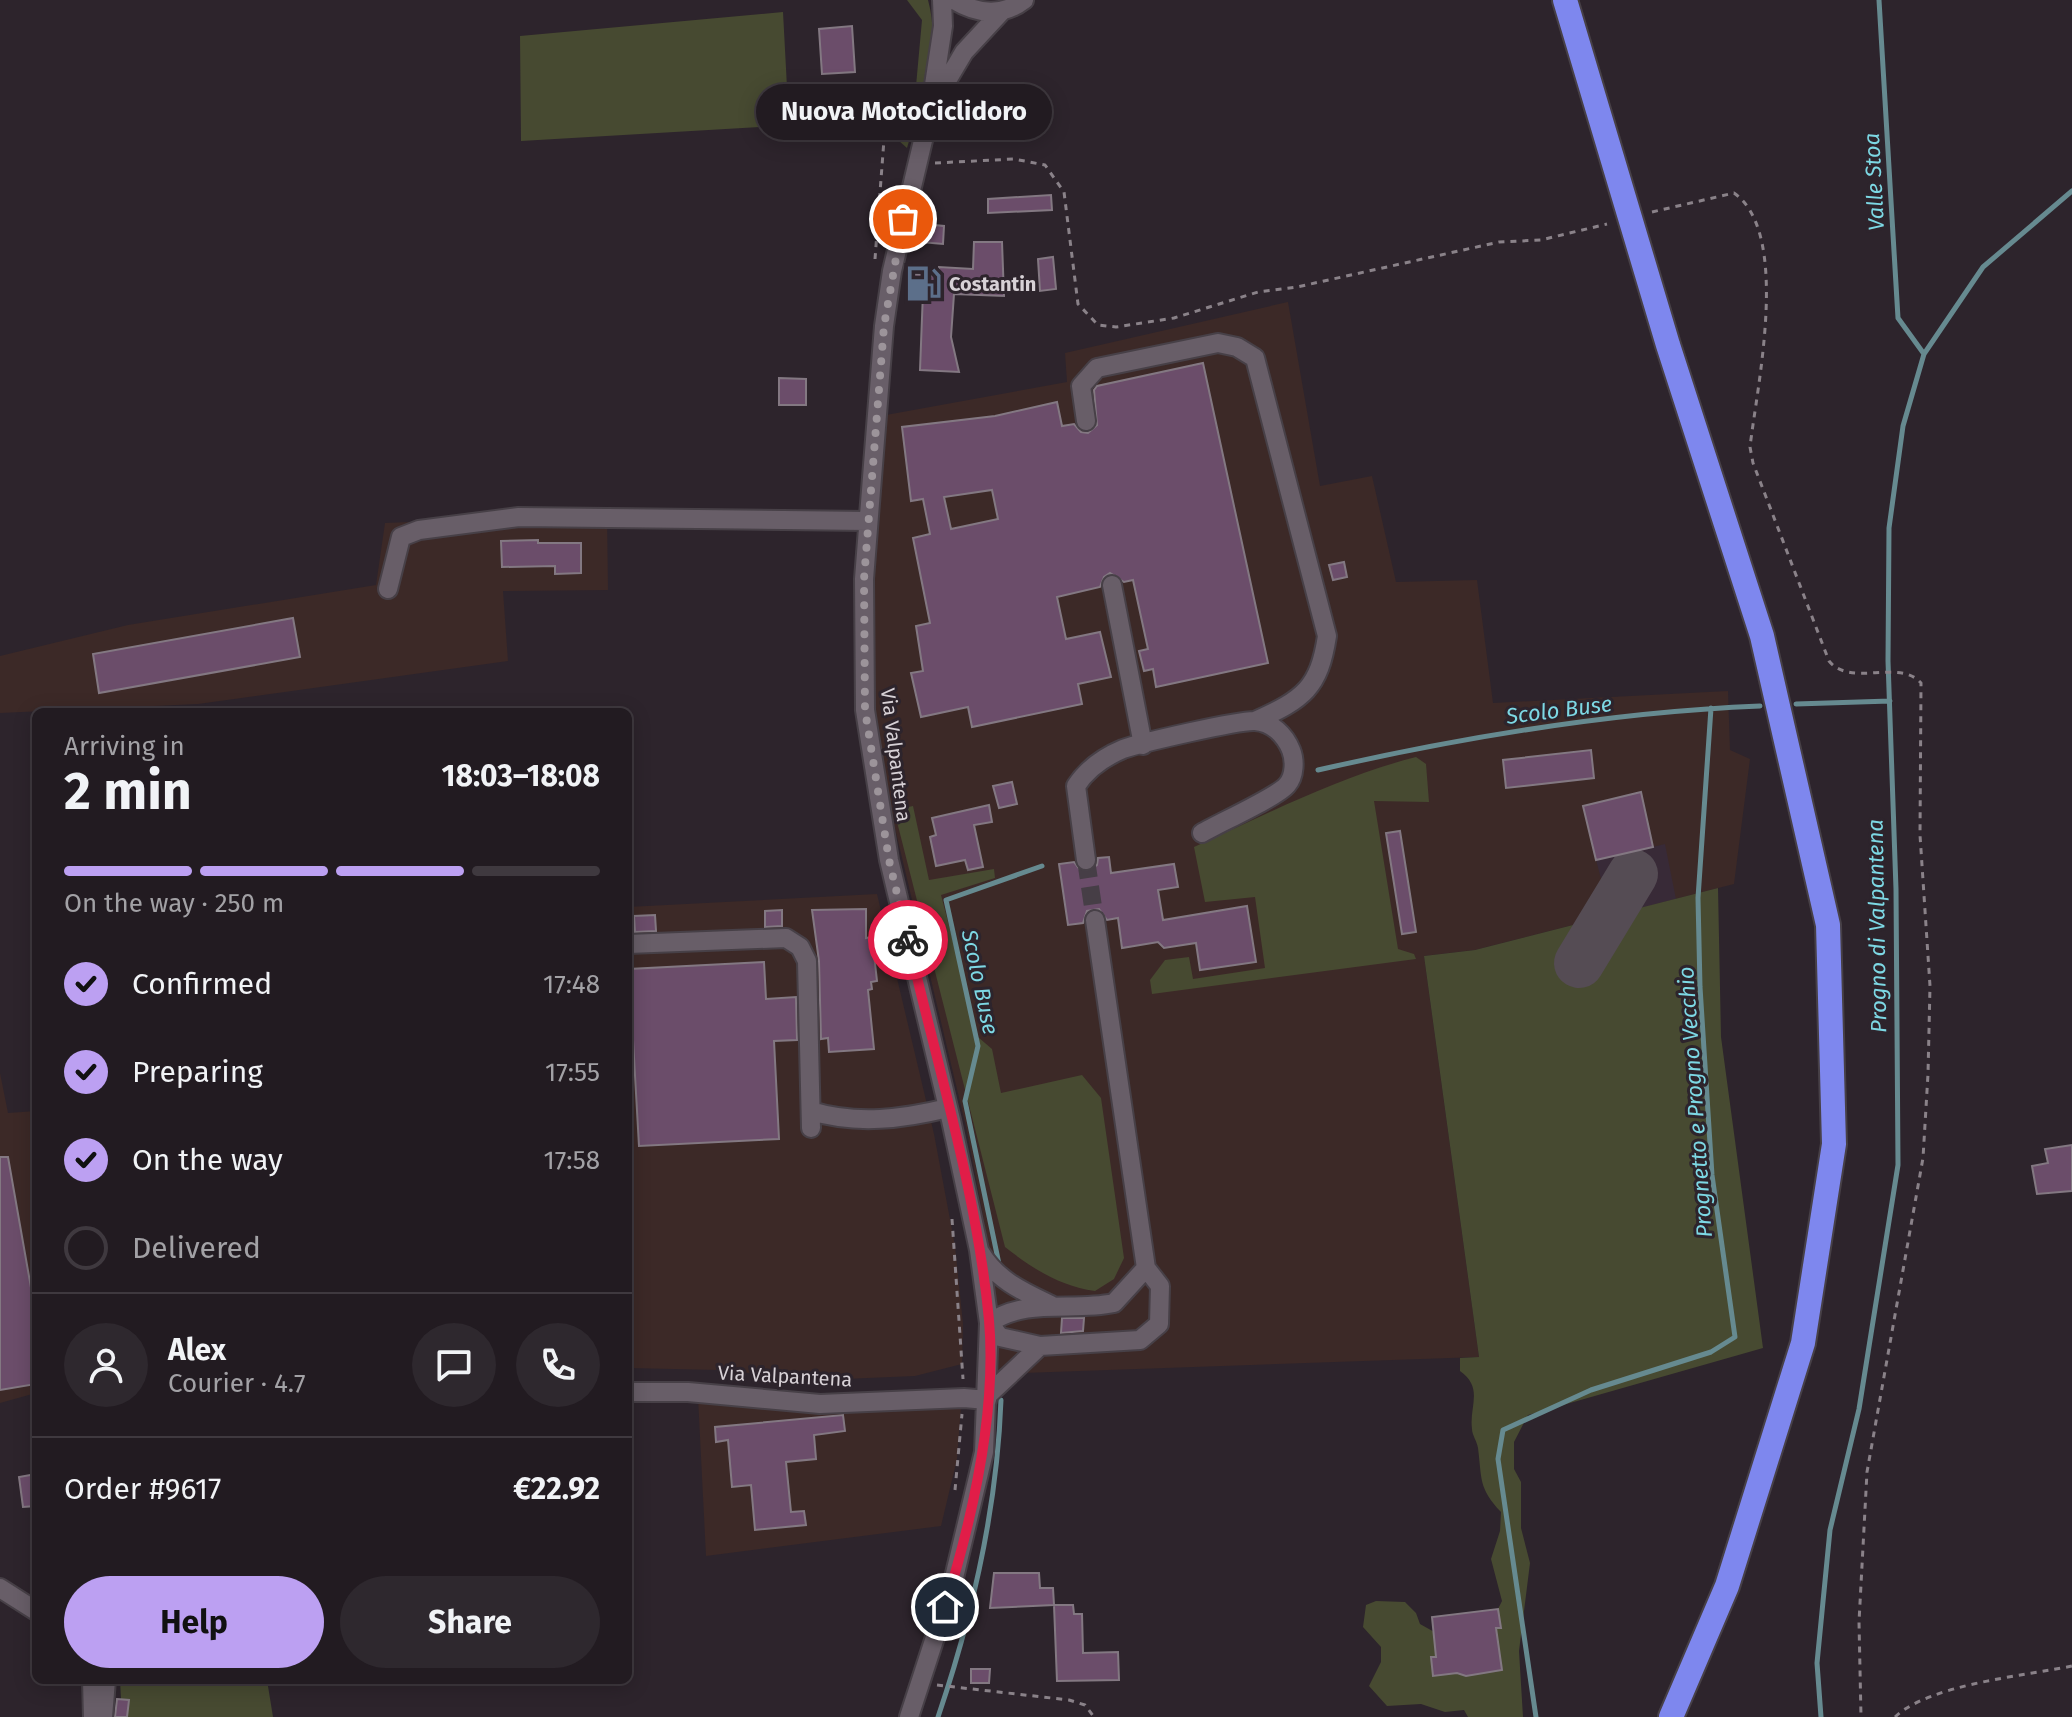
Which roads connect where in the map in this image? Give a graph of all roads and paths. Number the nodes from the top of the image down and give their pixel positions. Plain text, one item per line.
1 (942, 0) edge
2 (954, 0) edge
3 (1024, 0) edge
4 (1550, 0) edge
5 (1565, 0) edge
6 (1573, 0) edge
7 (1002, 11) junction
8 (930, 111) junction
9 (886, 113) dead end
10 (892, 114) dead end
11 (1598, 115) junction
12 (918, 156) junction
13 (1651, 213) dead end
14 (1607, 224) dead end
15 (1086, 421) dead end
16 (868, 521) junction
17 (1112, 585) dead end
18 (388, 589) dead end
19 (1255, 721) junction
20 (1143, 745) junction
21 (1202, 833) dead end
22 (1086, 860) tunnel mouth
23 (1095, 920) tunnel mouth
24 (632, 944) edge
25 (948, 1108) junction
26 (979, 1250) junction
27 (1146, 1268) junction
28 (1052, 1306) junction
29 (989, 1323) junction
30 (1040, 1346) junction
31 (632, 1392) edge
32 (987, 1398) junction
33 (0, 1588) edge
34 (32, 1608) edge
35 (2072, 1666) edge
36 (92, 1684) edge
37 (106, 1684) edge
38 (936, 1685) dead end
39 (93, 1717) edge
40 (103, 1717) edge
41 (909, 1717) edge
42 (1094, 1717) edge
43 (1671, 1717) edge
44 (1861, 1717) edge
45 (1895, 1717) edge

1 - 8 street, Via Valpantena
2 - 7 street
3 - 7 street, Via Valpantena
4 - 11 highway
5 - 11 highway
6 - 11 highway
7 - 8 street, Via Valpantena
8 - 12 street, Via Valpantena
9 - 10 path
11 - 43 highway
12 - 14 path
12 - 16 street, Via Valpantena
13 - 44 path
15 - 19 street
16 - 18 street
16 - 25 street, Via Valpantena
17 - 20 street
19 - 20 street
19 - 21 street
20 - 22 street
23 - 27 street
24 - 25 street
25 - 26 street, Via Valpantena
26 - 28 street
26 - 29 street, Via Valpantena
27 - 28 street
27 - 30 street
28 - 29 street
29 - 30 street
29 - 32 street, Via Valpantena
30 - 32 street
31 - 32 street, Via Valpantena
32 - 41 street, Via Valpantena
33 - 34 street
35 - 45 path
36 - 39 street
37 - 40 street
38 - 42 path

